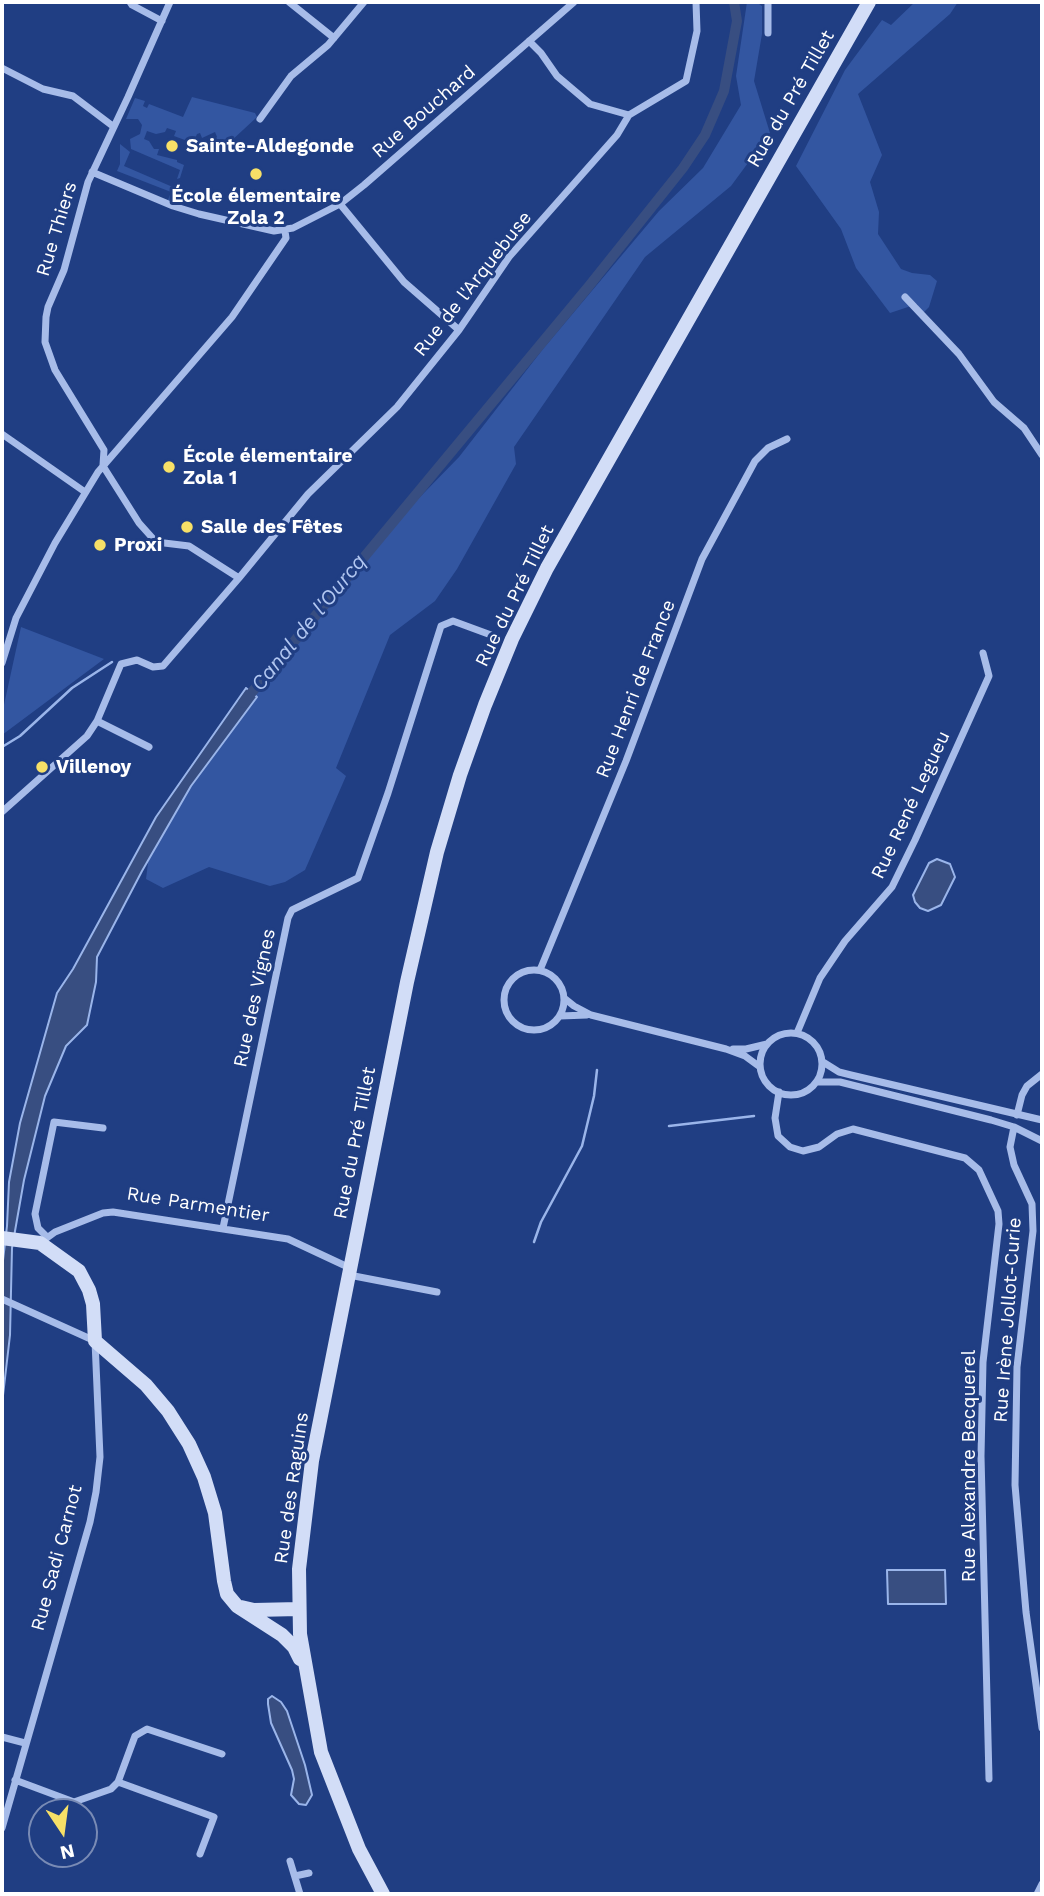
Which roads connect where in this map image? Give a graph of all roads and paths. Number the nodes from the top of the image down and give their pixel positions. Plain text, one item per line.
1 (130, 2) edge
2 (170, 2) edge
3 (289, 2) edge
4 (364, 2) edge
5 (574, 2) edge
6 (696, 2) edge
7 (768, 2) edge
8 (869, 2) edge
9 (162, 21) junction
10 (768, 33) dead end
11 (334, 38) junction
12 (529, 41) junction
13 (2, 68) edge
14 (629, 115) junction
15 (260, 119) dead end
16 (114, 127) junction
17 (92, 172) junction
18 (340, 204) junction
19 (285, 231) junction
20 (905, 298) dead end
21 (459, 330) junction
22 (2, 434) edge
23 (787, 439) dead end
24 (1042, 455) edge
25 (103, 466) junction
26 (85, 492) junction
27 (239, 578) junction
28 (491, 635) dead end
29 (983, 653) dead end
30 (2, 663) edge
31 (97, 721) junction
32 (149, 747) dead end
33 (2, 812) edge
34 (540, 970) junction
35 (564, 998) junction
36 (591, 1015) junction
37 (560, 1016) junction
38 (797, 1033) junction
39 (767, 1044) junction
40 (726, 1049) junction
41 (823, 1062) junction
42 (760, 1067) junction
43 (1042, 1074) edge
44 (817, 1082) junction
45 (779, 1092) junction
46 (1017, 1115) junction
47 (1042, 1120) edge
48 (1014, 1127) junction
49 (103, 1128) dead end
50 (1042, 1141) edge
51 (223, 1228) junction
52 (2, 1238) edge
53 (39, 1240) junction
54 (349, 1271) junction
55 (437, 1292) dead end
56 (2, 1299) edge
57 (95, 1341) junction
58 (237, 1606) junction
59 (299, 1614) junction
60 (250, 1615) junction
61 (305, 1670) junction
62 (1042, 1728) edge
63 (2, 1737) edge
64 (25, 1743) junction
65 (222, 1754) dead end
66 (989, 1779) dead end
67 (15, 1780) junction
68 (118, 1782) junction
69 (2, 1828) edge
70 (200, 1854) dead end
71 (290, 1861) dead end
72 (309, 1873) dead end
73 (295, 1877) junction
74 (1042, 1885) edge
75 (300, 1894) edge
76 (383, 1894) edge
77 (1037, 1894) edge

1 - 9 street
2 - 9 street, Rue Thiers
3 - 11 street
4 - 11 street
5 - 12 street, Rue Bouchard
6 - 14 street, Rue de l'Arquebuse
7 - 10 street
8 - 54 street, Rue du Pré Tillet
9 - 16 street, Rue Thiers
11 - 15 street
12 - 14 street
12 - 18 street, Rue Bouchard
13 - 16 street
14 - 21 street, Rue de l'Arquebuse
16 - 17 street, Rue Thiers
17 - 19 street
17 - 25 street, Rue Thiers
18 - 19 street, Rue Bouchard
18 - 21 street
19 - 25 street
20 - 24 street
21 - 27 street, Rue de l'Arquebuse
22 - 26 street
23 - 34 street, Rue Henri de France
25 - 26 street
25 - 27 street, Rue Thiers
26 - 30 street
27 - 31 street, Rue de l'Arquebuse
28 - 51 street, Rue des Vignes
29 - 38 street, Rue René Legueu
31 - 32 street
31 - 33 street
34 - 35 street
34 - 37 street
35 - 36 street
35 - 37 street
36 - 37 street
36 - 40 street
38 - 39 street
38 - 41 street
39 - 40 street
39 - 42 street
40 - 42 street
41 - 44 street
41 - 46 street
42 - 45 street
43 - 46 street
44 - 45 street
44 - 48 street
45 - 66 street, Rue Alexandre Becquerel
46 - 47 street
48 - 50 street
48 - 62 street, Rue Irène Jollot-Curie
49 - 53 street
51 - 53 street, Rue Parmentier
51 - 54 street, Rue Parmentier
52 - 53 street, Rue Parmentier
53 - 57 street, Rue Sadi Carnot
54 - 55 street, Rue Parmentier
54 - 59 street, Rue des Raguins
56 - 57 street
57 - 58 street
57 - 64 street, Rue Sadi Carnot
58 - 59 street
58 - 60 street
59 - 60 street
59 - 61 street, Rue des Raguins
60 - 61 street
61 - 76 street, Rue des Raguins
63 - 64 street
64 - 67 street, Rue Sadi Carnot
65 - 68 street
67 - 68 street
67 - 69 street, Rue Sadi Carnot
68 - 70 street
71 - 73 street
72 - 73 street
73 - 75 street
74 - 77 street

